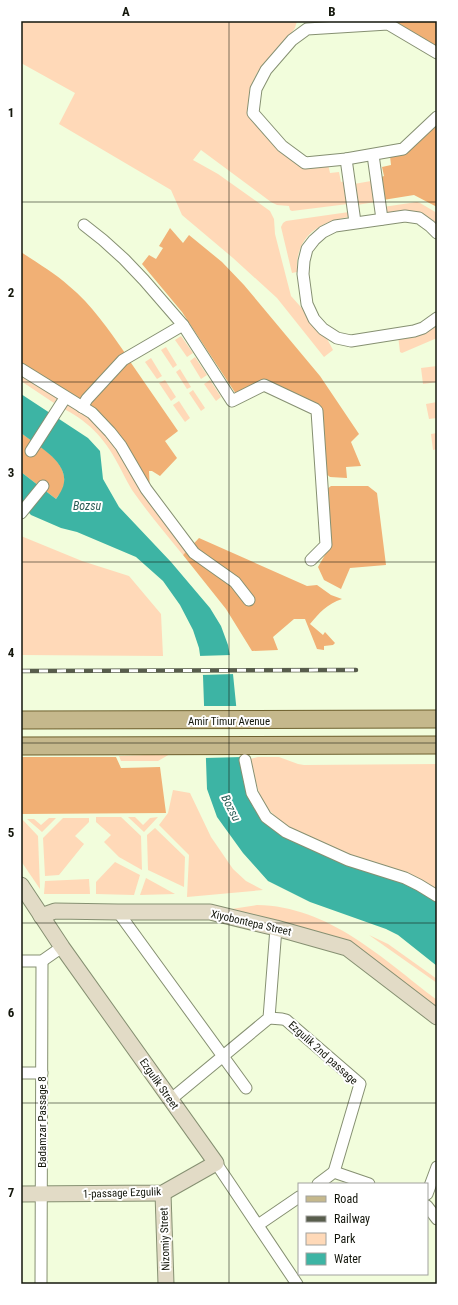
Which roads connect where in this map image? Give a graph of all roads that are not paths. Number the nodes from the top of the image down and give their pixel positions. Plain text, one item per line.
1 (437, 53) edge
2 (437, 118) edge
3 (373, 155) junction
4 (346, 159) junction
5 (382, 219) junction
6 (355, 222) junction
7 (84, 225) dead end
8 (437, 233) edge
9 (437, 318) edge
10 (183, 325) junction
11 (21, 369) edge
12 (65, 398) junction
13 (82, 407) junction
14 (31, 450) dead end
15 (43, 486) dead end
16 (21, 514) edge
17 (311, 560) dead end
18 (249, 600) dead end
19 (437, 719) edge
20 (21, 720) edge
21 (437, 745) edge
22 (21, 746) edge
23 (245, 760) dead end
24 (21, 885) edge
25 (437, 896) edge
26 (118, 912) junction
27 (42, 916) junction
28 (276, 928) junction
29 (62, 947) junction
30 (21, 960) edge
31 (42, 961) junction
32 (437, 1017) edge
33 (269, 1018) junction
34 (223, 1055) junction
35 (21, 1072) edge
36 (42, 1073) junction
37 (246, 1088) dead end
38 (170, 1100) junction
39 (216, 1163) junction
40 (437, 1167) edge
41 (334, 1172) junction
42 (319, 1183) edge
43 (366, 1183) edge
44 (428, 1191) edge
45 (164, 1193) junction
46 (21, 1194) edge
47 (42, 1194) junction
48 (298, 1198) edge
49 (428, 1207) edge
50 (437, 1220) edge
51 (258, 1225) junction
52 (41, 1284) edge
53 (166, 1284) edge
54 (296, 1284) edge

1 - 4 street
2 - 3 street
3 - 4 street
3 - 5 street
4 - 6 street
5 - 6 street
5 - 8 street
6 - 9 street
7 - 10 street
10 - 13 street
10 - 17 street
11 - 12 street
12 - 13 street
12 - 14 street
13 - 18 street
15 - 16 street
19 - 20 main road, Amir Timur Avenue
21 - 22 main road
23 - 25 street
24 - 27 street, Ezgulik Street
26 - 27 street, Xiyobontepa Street
26 - 28 street, Xiyobontepa Street
26 - 34 street
27 - 29 street, Ezgulik Street
28 - 32 street, Xiyobontepa Street
28 - 33 street
29 - 31 street
29 - 38 street, Ezgulik Street
30 - 31 street
31 - 36 street, Badamzar Passage 8
33 - 34 street
33 - 41 street, Ezgulik 2nd passage
34 - 37 street
34 - 38 street
35 - 36 street
36 - 47 street, Badamzar Passage 8
38 - 39 street, Ezgulik Street
39 - 45 street, 1-passage Ezgulik
39 - 51 street, Ezgulik Street
40 - 44 street
41 - 42 street
41 - 43 street
45 - 47 street, 1-passage Ezgulik
45 - 53 street, Nizomiy Street
46 - 47 street, 1-passage Ezgulik
47 - 52 street, Badamzar Passage 8
48 - 51 street
49 - 50 street
51 - 54 street, Ezgulik Street

